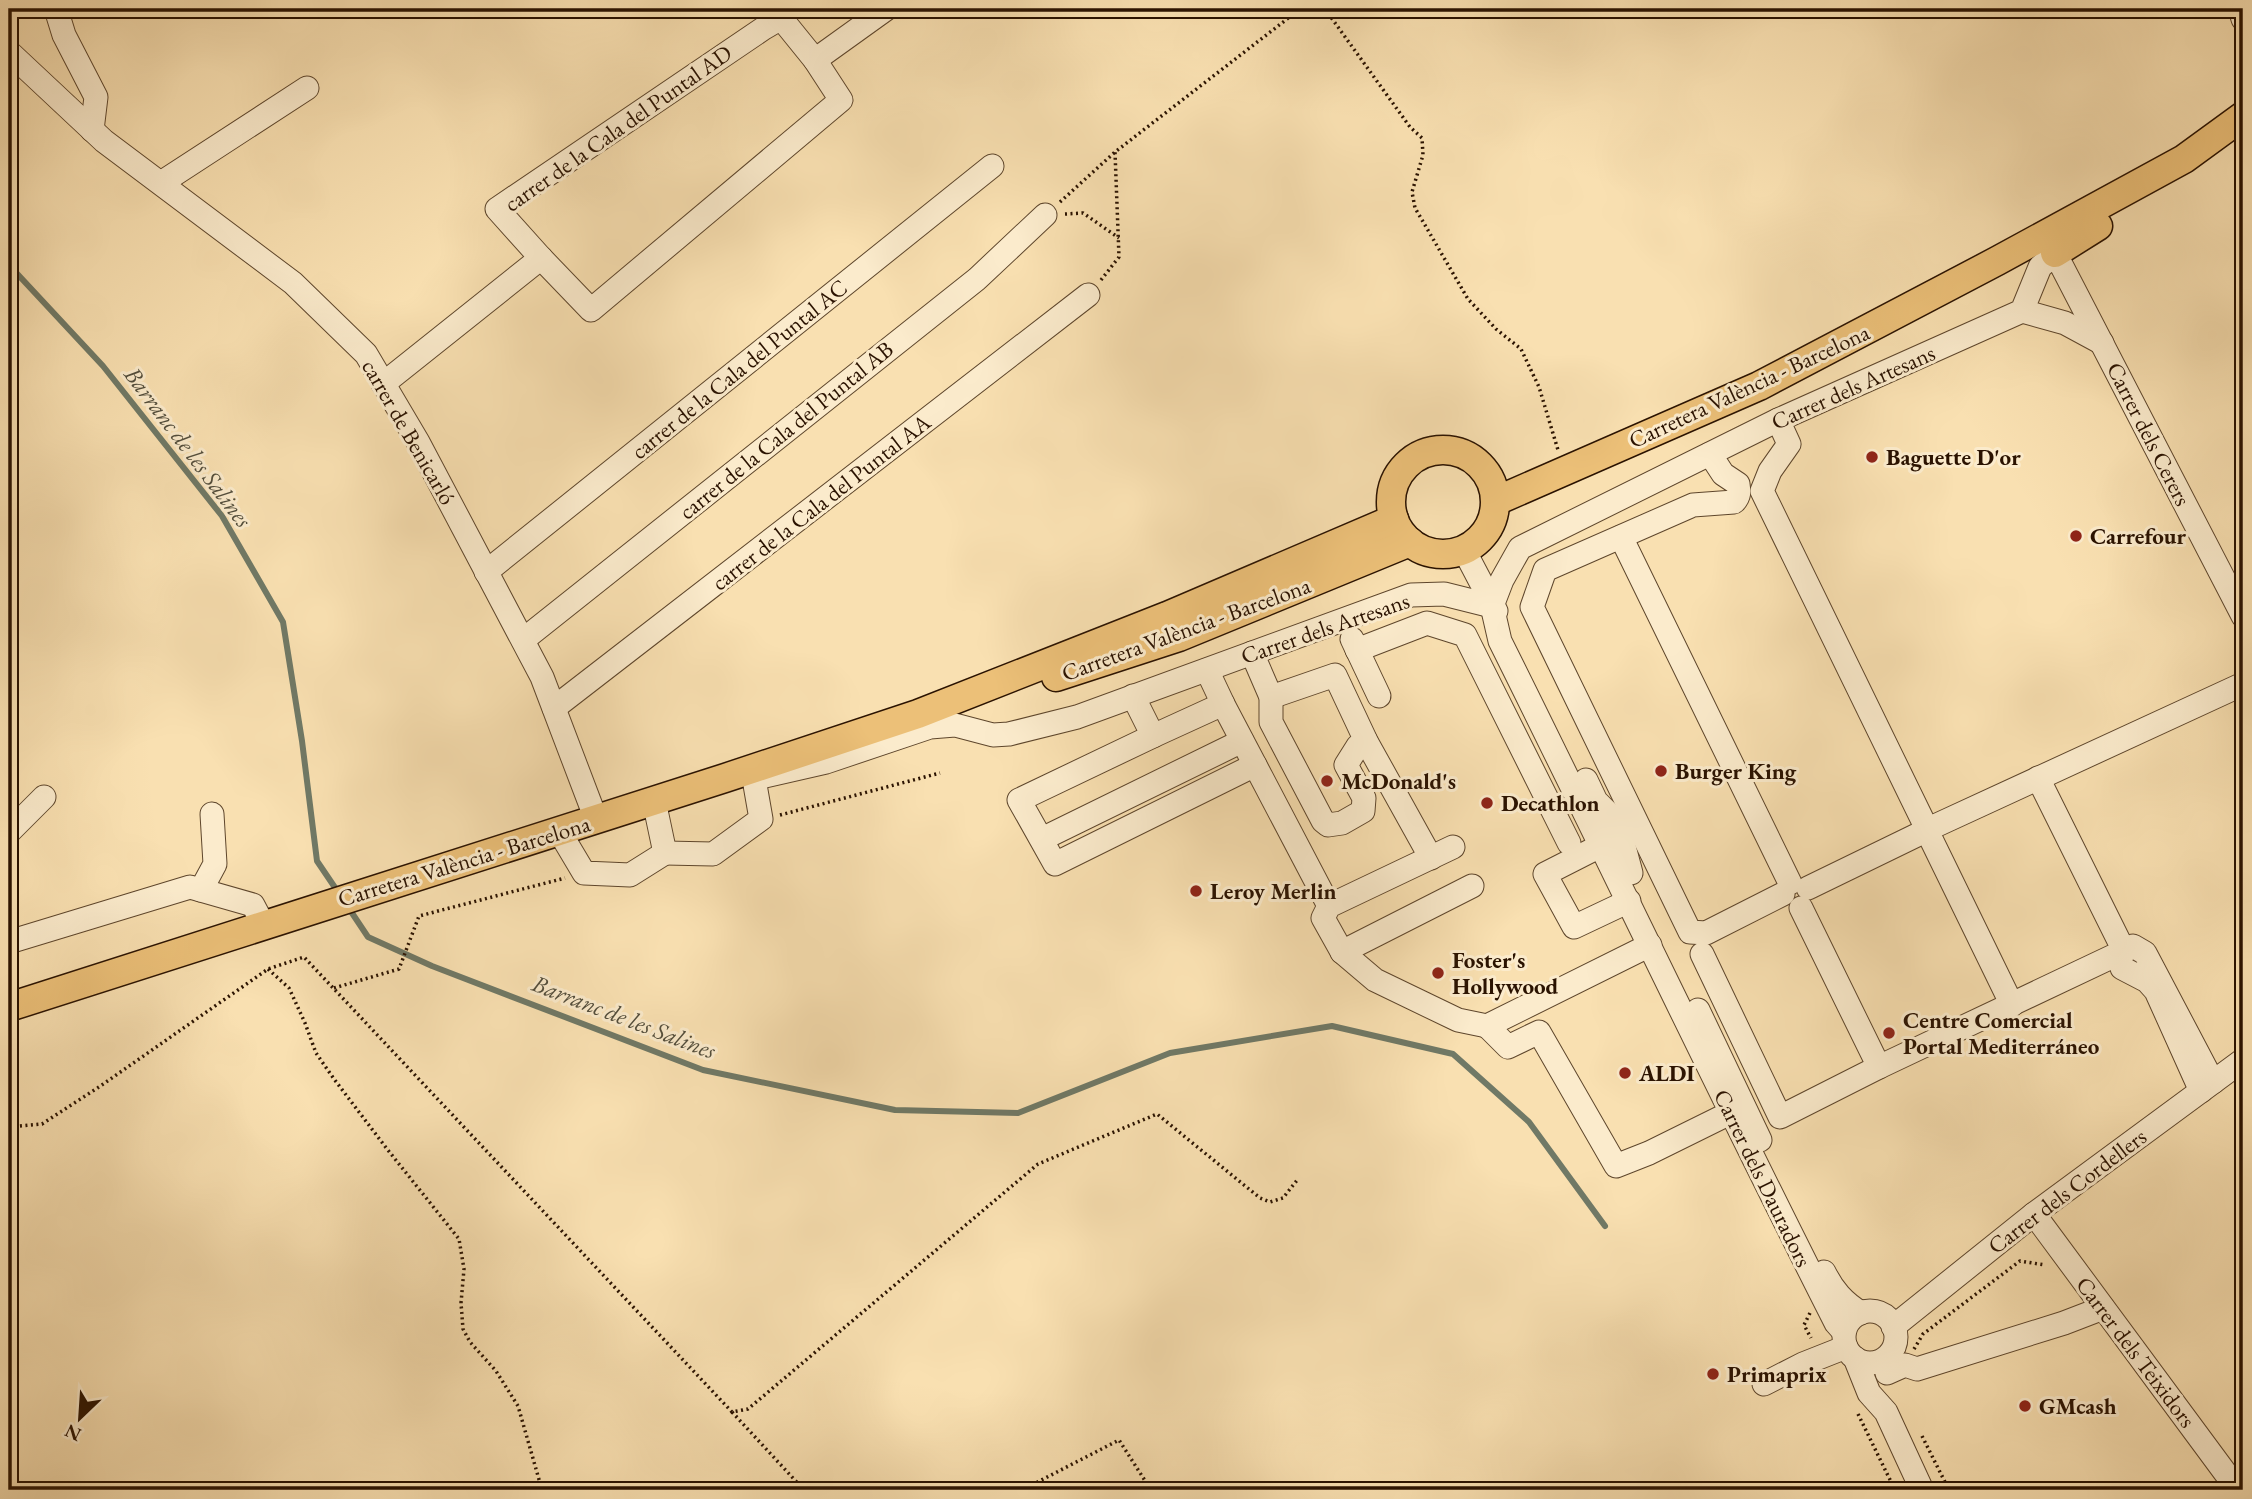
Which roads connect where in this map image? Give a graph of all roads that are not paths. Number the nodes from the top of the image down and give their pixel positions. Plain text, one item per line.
1 (56, 9) edge
2 (886, 9) edge
3 (2240, 9) edge
4 (2243, 19) edge
5 (9, 52) edge
6 (816, 60) junction
7 (307, 88) dead end
8 (2243, 116) edge
9 (92, 130) junction
10 (2184, 159) junction
11 (992, 166) dead end
12 (161, 183) junction
13 (1045, 215) road end
14 (2054, 253) junction
15 (541, 258) junction
16 (1997, 261) junction
17 (1088, 295) road end
18 (2022, 311) junction
19 (2102, 343) junction
20 (383, 384) junction
21 (1778, 420) junction
22 (1710, 454) junction
23 (1494, 492) junction
24 (1402, 531) junction
25 (1621, 537) junction
26 (1464, 550) junction
27 (486, 572) junction
28 (1492, 606) junction
29 (2243, 616) edge
30 (1344, 621) junction
31 (523, 640) junction
32 (1357, 650) junction
33 (1252, 653) junction
34 (1207, 670) junction
35 (2243, 684) edge
36 (1133, 696) junction
37 (1379, 696) dead end
38 (1271, 697) junction
39 (1223, 704) junction
40 (554, 708) junction
41 (1153, 736) junction
42 (1242, 741) junction
43 (1366, 741) junction
44 (1255, 765) junction
45 (725, 778) junction
46 (2038, 778) junction
47 (754, 779) junction
48 (44, 797) dead end
49 (654, 801) junction
50 (212, 814) dead end
51 (596, 819) junction
52 (559, 831) junction
53 (1927, 831) junction
54 (9, 832) edge
55 (1599, 838) junction
56 (1042, 839) junction
57 (1569, 843) dead end
58 (1453, 847) dead end
59 (665, 853) junction
60 (1431, 858) junction
61 (1631, 873) junction
62 (1472, 886) dead end
63 (201, 890) junction
64 (1794, 896) junction
65 (1629, 901) junction
66 (1329, 906) junction
67 (263, 925) junction
68 (9, 943) edge
69 (1650, 945) junction
70 (2124, 951) junction
71 (1342, 952) junction
72 (1702, 954) junction
73 (2012, 1005) junction
74 (9, 1007) edge
75 (1487, 1026) junction
76 (1715, 1043) junction
77 (2243, 1060) edge
78 (1878, 1067) junction
79 (2207, 1086) junction
80 (1730, 1113) junction
81 (2034, 1214) junction
82 (2103, 1308) junction
83 (1861, 1313) junction
84 (1893, 1327) junction
85 (1848, 1346) junction
86 (1894, 1362) junction
87 (1764, 1384) dead end
88 (1886, 1412) junction
89 (1922, 1490) edge
90 (2238, 1490) edge

1 - 9 street
2 - 6 street
3 - 4 street
5 - 9 street, carrer de Benicarló
6 - 15 street, carrer de la Cala del Puntal AD
6 - 15 street, carrer de la Cala del Puntal AD
7 - 12 street
8 - 10 main road, Carretera València - Barcelona
9 - 12 street, carrer de Benicarló
10 - 14 main road
10 - 16 main road, Carretera València - Barcelona
11 - 27 street, carrer de la Cala del Puntal AC
12 - 20 street, carrer de Benicarló
13 - 31 street, carrer de la Cala del Puntal AB
14 - 18 street
14 - 19 street, Carrer dels Cerers
15 - 20 street
16 - 23 main road, Carretera València - Barcelona
16 - 23 main road, Carretera València - Barcelona
17 - 40 street, carrer de la Cala del Puntal AA
18 - 19 street
18 - 21 street, Carrer dels Artesans
19 - 29 street, Carrer dels Cerers
20 - 27 street, carrer de Benicarló
21 - 22 street, Carrer dels Artesans
21 - 53 street
22 - 25 street
22 - 28 street, Carrer dels Artesans
23 - 24 main road
23 - 26 main road
24 - 26 main road
24 - 45 main road, Carretera València - Barcelona
25 - 64 street
25 - 64 street
26 - 28 street, Carrer dels Dauradors
27 - 31 street, carrer de Benicarló
28 - 30 street, Carrer dels Artesans
28 - 55 street, Carrer dels Dauradors
28 - 61 street, Carrer dels Dauradors
30 - 32 street
30 - 33 street, Carrer dels Artesans
31 - 40 street, carrer de Benicarló
32 - 37 street
32 - 57 street
33 - 34 street, Carrer dels Artesans
33 - 38 street
34 - 36 street, Carrer dels Artesans
34 - 39 street
35 - 46 street
36 - 41 street
36 - 47 street, Carrer dels Artesans
38 - 43 street
38 - 43 street
39 - 41 street
39 - 42 street
40 - 51 street, carrer de Benicarló
41 - 56 street
42 - 44 street
42 - 56 street
43 - 60 street
44 - 56 street
44 - 66 street
45 - 47 street, Carrer dels Artesans
45 - 49 main road, Carretera València - Barcelona
46 - 53 street
46 - 70 street
47 - 59 street
48 - 54 street
49 - 51 main road, Carretera València - Barcelona
49 - 59 street
50 - 63 street
51 - 52 main road, Carretera València - Barcelona
52 - 59 street
52 - 67 main road, Carretera València - Barcelona
53 - 64 street
53 - 73 street
55 - 61 street, Carrer dels Dauradors
55 - 65 street, Carrer dels Dauradors
55 - 65 street
58 - 60 street
60 - 66 street
61 - 76 street, Carrer dels Dauradors
62 - 71 street
63 - 67 street
63 - 68 street
64 - 72 street
64 - 78 street
65 - 69 street, Carrer dels Dauradors
66 - 71 street
67 - 74 main road, Carretera València - Barcelona
69 - 75 street
69 - 80 street, Carrer dels Dauradors
70 - 73 street
70 - 79 street
71 - 75 street
72 - 76 street
72 - 78 street
73 - 78 street
75 - 80 street
76 - 83 street, Carrer dels Dauradors
77 - 79 street, Carrer dels Cordellers
79 - 81 street, Carrer dels Cordellers
80 - 85 street, Carrer dels Dauradors
81 - 82 street, Carrer dels Teixidors
81 - 84 street, Carrer dels Cordellers
82 - 86 street
82 - 90 street, Carrer dels Teixidors
83 - 84 street
83 - 85 street
84 - 86 street
85 - 86 street
85 - 87 street
85 - 88 street, Carrer dels Dauradors
86 - 88 street, Carrer dels Dauradors
88 - 89 street, Carrer dels Dauradors

